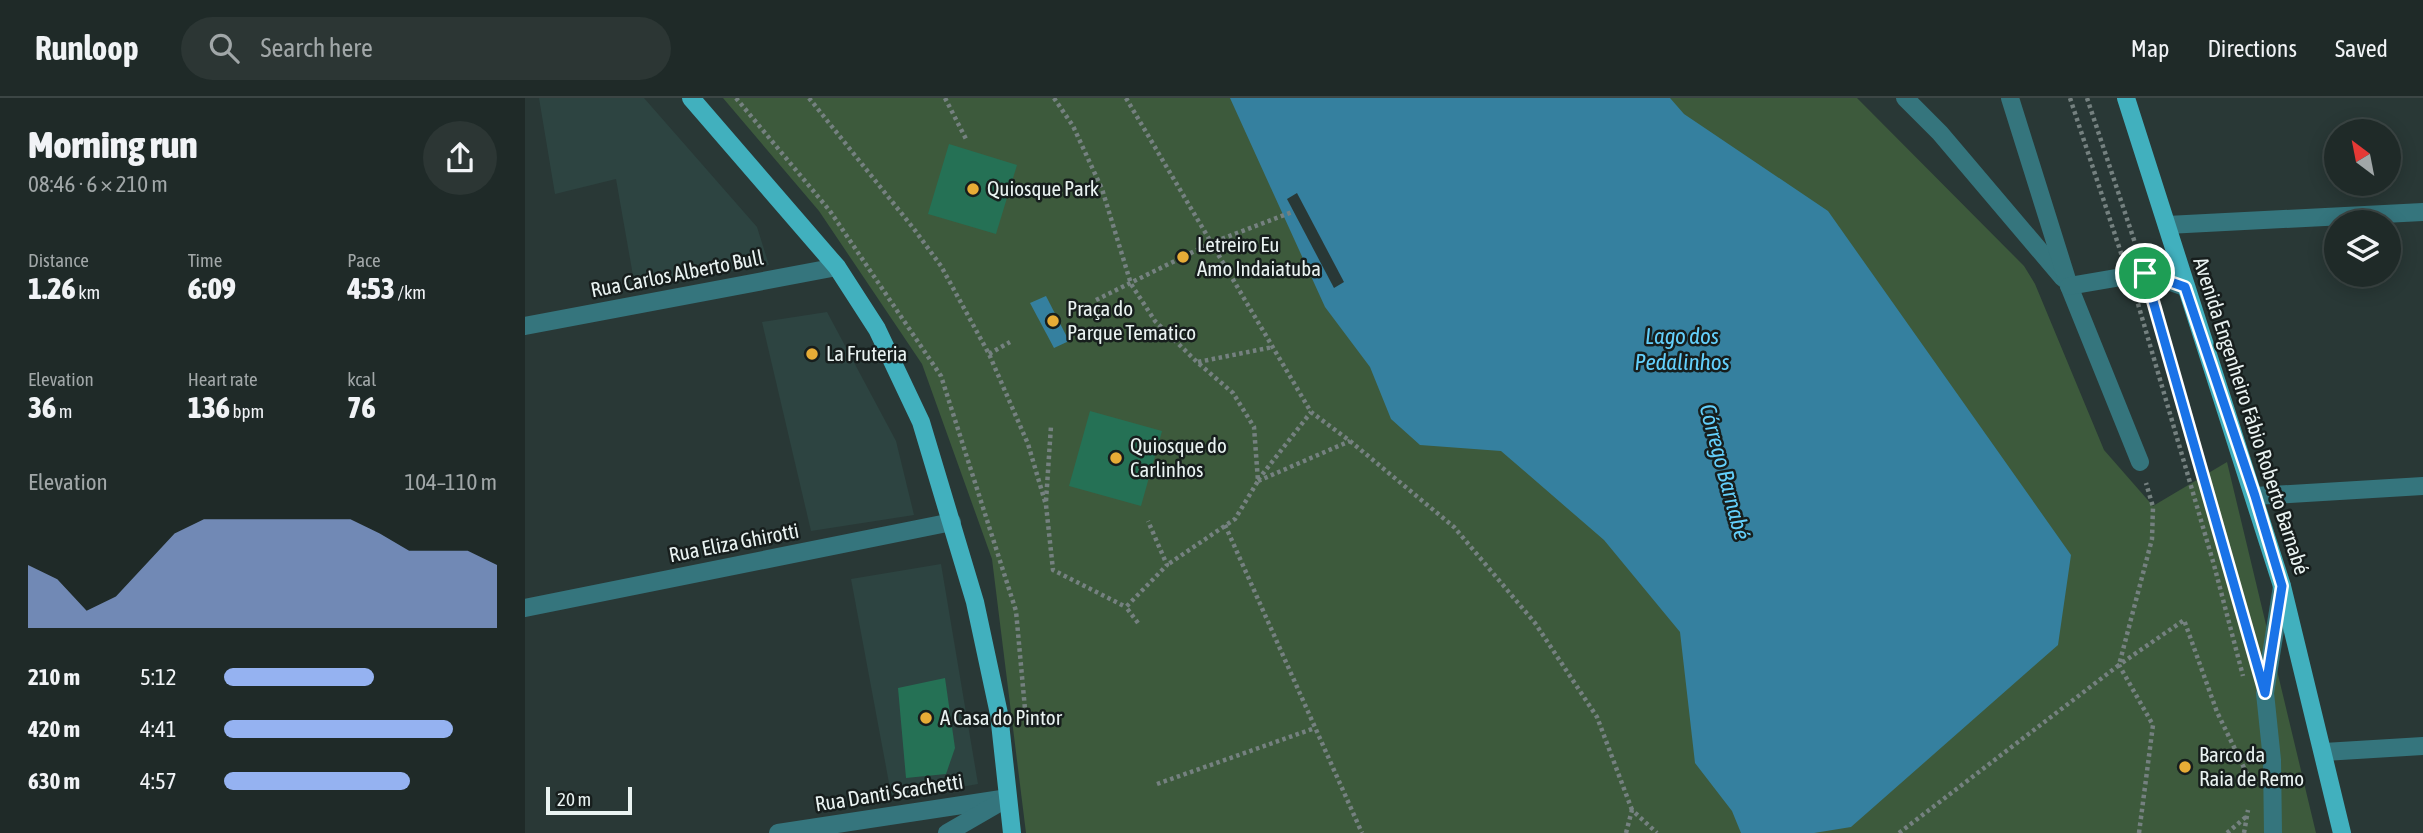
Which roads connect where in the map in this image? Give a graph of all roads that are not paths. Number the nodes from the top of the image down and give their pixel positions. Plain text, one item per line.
1 (691, 98) edge
2 (1905, 98) edge
3 (2010, 98) edge
4 (2126, 98) edge
5 (2423, 212) edge
6 (2167, 225) junction
7 (837, 267) junction
8 (2069, 286) junction
9 (2185, 287) junction
10 (525, 326) edge
11 (2140, 462) road end
12 (2423, 486) edge
13 (2255, 496) junction
14 (952, 522) junction
15 (2282, 586) junction
16 (525, 608) edge
17 (2423, 746) edge
18 (2324, 752) junction
19 (1007, 797) junction
20 (778, 833) edge
21 (947, 833) edge
22 (1012, 833) edge
23 (2273, 833) edge
24 (2342, 833) edge

1 - 7 main road
2 - 8 street
3 - 8 street
4 - 6 main road, Avenida Engenheiro Fábio Roberto Barnabé
5 - 6 street
6 - 9 main road, Avenida Engenheiro Fábio Roberto Barnabé
7 - 10 street, Rua Carlos Alberto Bull
7 - 14 main road
8 - 9 street
8 - 11 street
9 - 13 main road, Avenida Engenheiro Fábio Roberto Barnabé
12 - 13 street
13 - 15 main road, Avenida Engenheiro Fábio Roberto Barnabé
14 - 16 street, Rua Eliza Ghirotti
14 - 19 main road
15 - 18 main road, Avenida Engenheiro Fábio Roberto Barnabé
15 - 23 street
17 - 18 street
18 - 24 main road, Avenida Engenheiro Fábio Roberto Barnabé
19 - 20 street, Rua Danti Scachetti
19 - 21 street
19 - 22 main road

